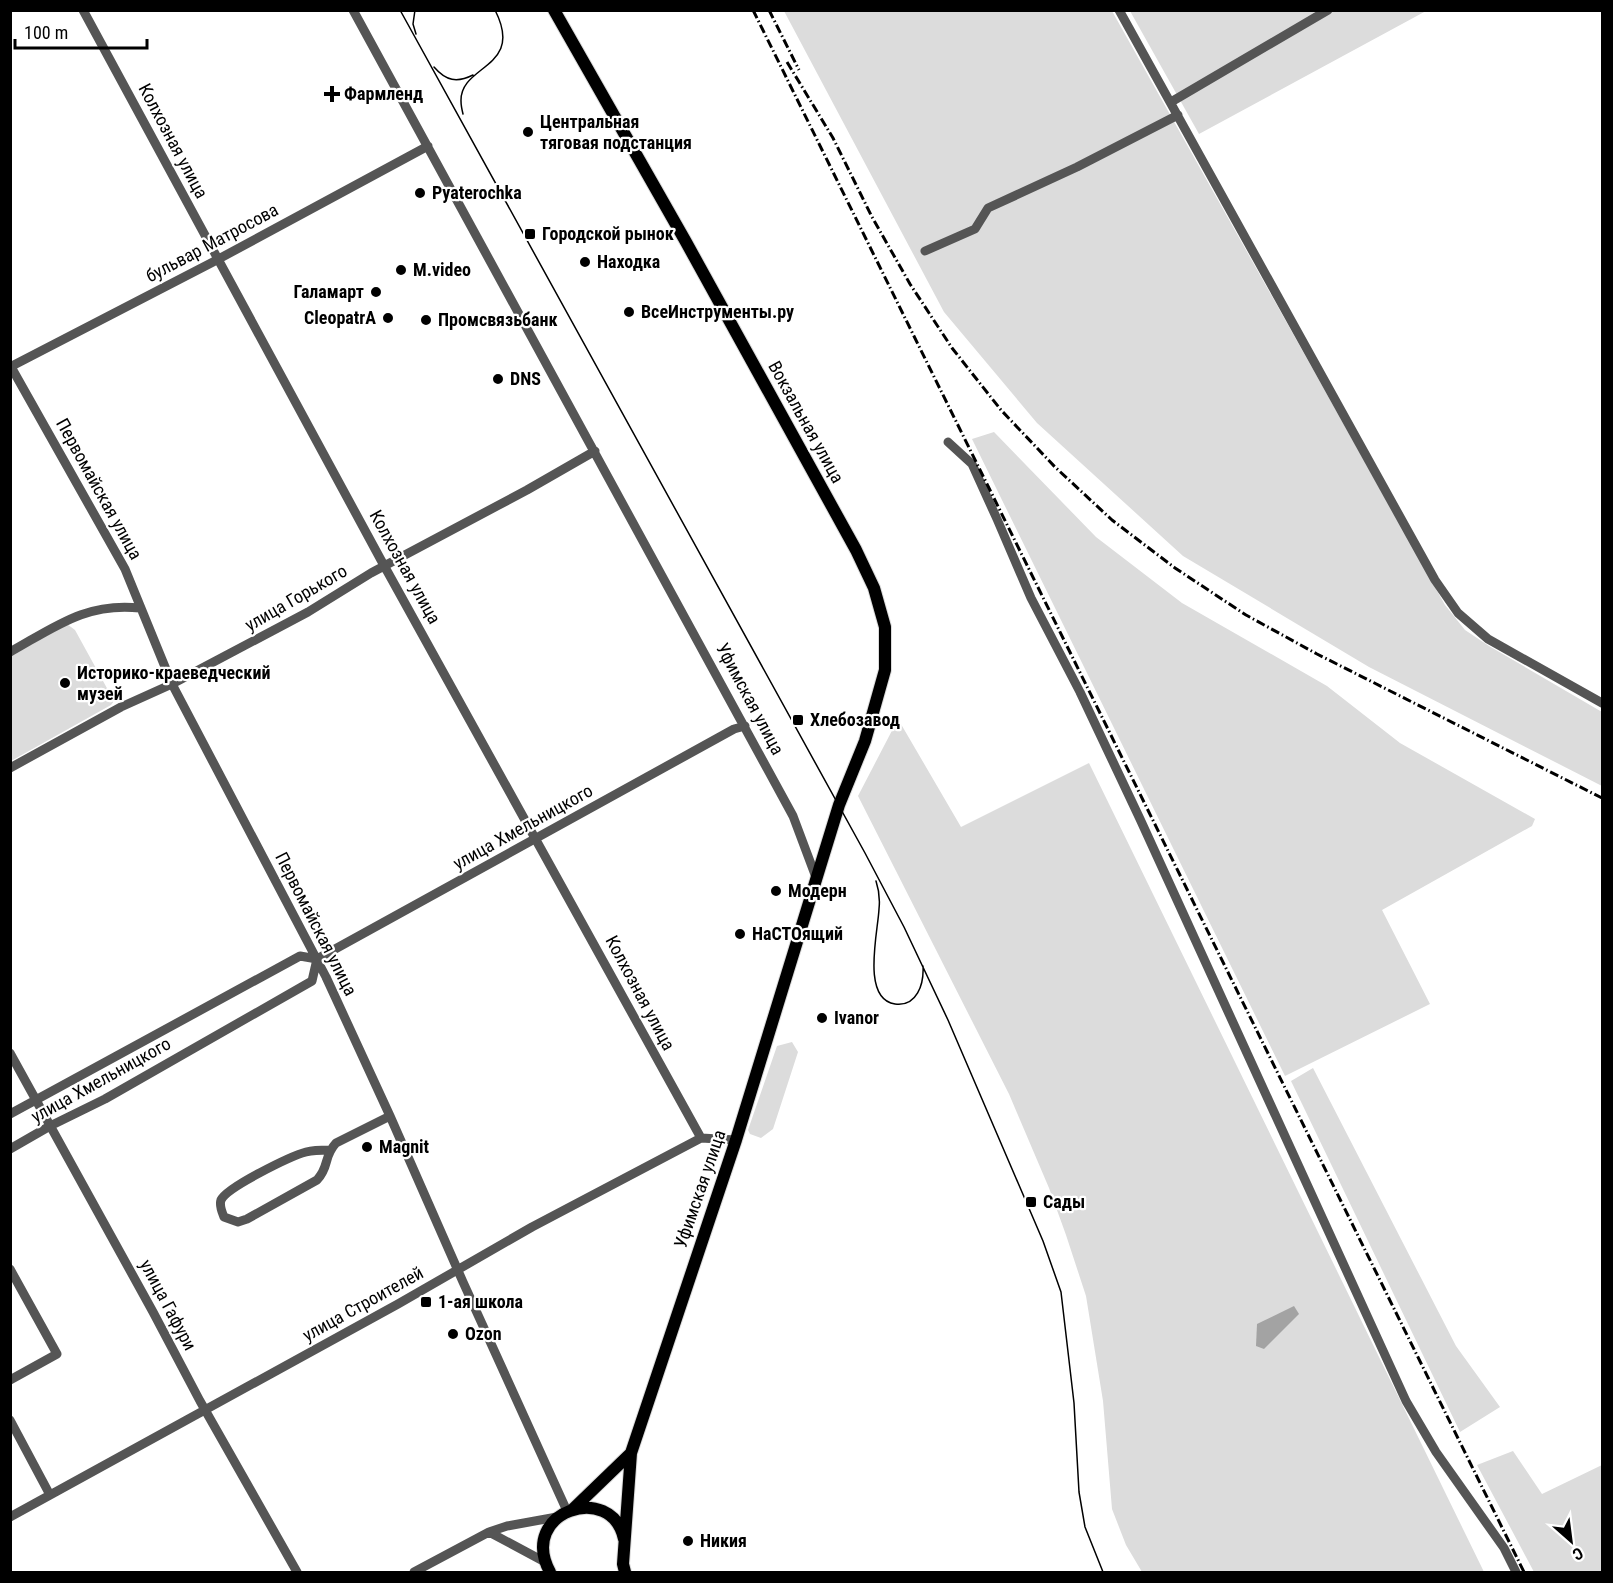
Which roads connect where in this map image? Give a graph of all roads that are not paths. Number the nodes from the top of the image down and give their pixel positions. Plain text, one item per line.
1 (83, 10) edge
2 (353, 10) edge
3 (554, 10) edge
4 (1328, 10) edge
5 (1123, 12) edge
6 (1171, 102) junction
7 (1178, 115) junction
8 (428, 146) junction
9 (925, 251) dead end
10 (219, 259) junction
11 (11, 366) edge
12 (19, 380) junction
13 (10, 388) edge
14 (948, 442) dead end
15 (595, 451) junction
16 (386, 566) junction
17 (140, 609) junction
18 (10, 652) edge
19 (172, 684) junction
20 (1602, 704) edge
21 (745, 726) junction
22 (10, 768) edge
23 (536, 840) junction
24 (817, 880) junction
25 (317, 958) junction
26 (10, 1053) edge
27 (37, 1100) junction
28 (10, 1114) edge
29 (390, 1116) junction
30 (50, 1126) junction
31 (701, 1138) junction
32 (735, 1140) junction
33 (10, 1149) edge
34 (329, 1150) junction
35 (10, 1269) edge
36 (458, 1269) junction
37 (10, 1380) edge
38 (205, 1410) junction
39 (10, 1420) edge
40 (631, 1453) junction
41 (51, 1495) junction
42 (566, 1512) junction
43 (10, 1517) edge
44 (489, 1532) junction
45 (626, 1546) junction
46 (548, 1567) edge
47 (622, 1570) edge
48 (297, 1572) edge
49 (414, 1572) edge
50 (1516, 1572) edge

1 - 10 street, Колхозная улица
2 - 8 street, Уфимская улица
3 - 24 main road, Вокзальная улица
4 - 6 street
5 - 6 street
6 - 7 street
7 - 9 street
7 - 20 street
8 - 10 street, бульвар Матросова
8 - 15 street, Уфимская улица
10 - 11 street, бульвар Матросова
10 - 16 street, Колхозная улица
11 - 12 street, Первомайская улица
12 - 13 street
12 - 17 street, Первомайская улица
14 - 50 street
15 - 16 street, улица Горького
15 - 21 street, Уфимская улица
16 - 19 street, улица Горького
16 - 23 street, Колхозная улица
17 - 18 street
17 - 19 street, Первомайская улица
19 - 22 street, улица Горького
19 - 25 street, Первомайская улица
21 - 23 street, улица Хмельницкого
21 - 24 street, Уфимская улица
23 - 25 street, улица Хмельницкого
23 - 31 street, Колхозная улица
24 - 32 main road, Уфимская улица
25 - 27 street, улица Хмельницкого
25 - 29 street, Первомайская улица
25 - 30 street, улица Хмельницкого
26 - 27 street, улица Гафури
27 - 28 street, улица Хмельницкого
27 - 30 street, улица Гафури
29 - 34 street
29 - 36 street, Первомайская улица
30 - 33 street, улица Хмельницкого
30 - 38 street, улица Гафури
31 - 32 street
31 - 36 street, улица Строителей
32 - 40 main road, Уфимская улица
34 - 34 street
35 - 37 street
36 - 38 street, улица Строителей
36 - 42 street, Первомайская улица
38 - 41 street, улица Строителей
38 - 48 street, улица Гафури
39 - 41 street
40 - 42 main road
40 - 45 main road
41 - 43 street, улица Строителей
42 - 44 street
42 - 45 main road
42 - 46 main road
44 - 46 street
44 - 49 street
45 - 47 main road

